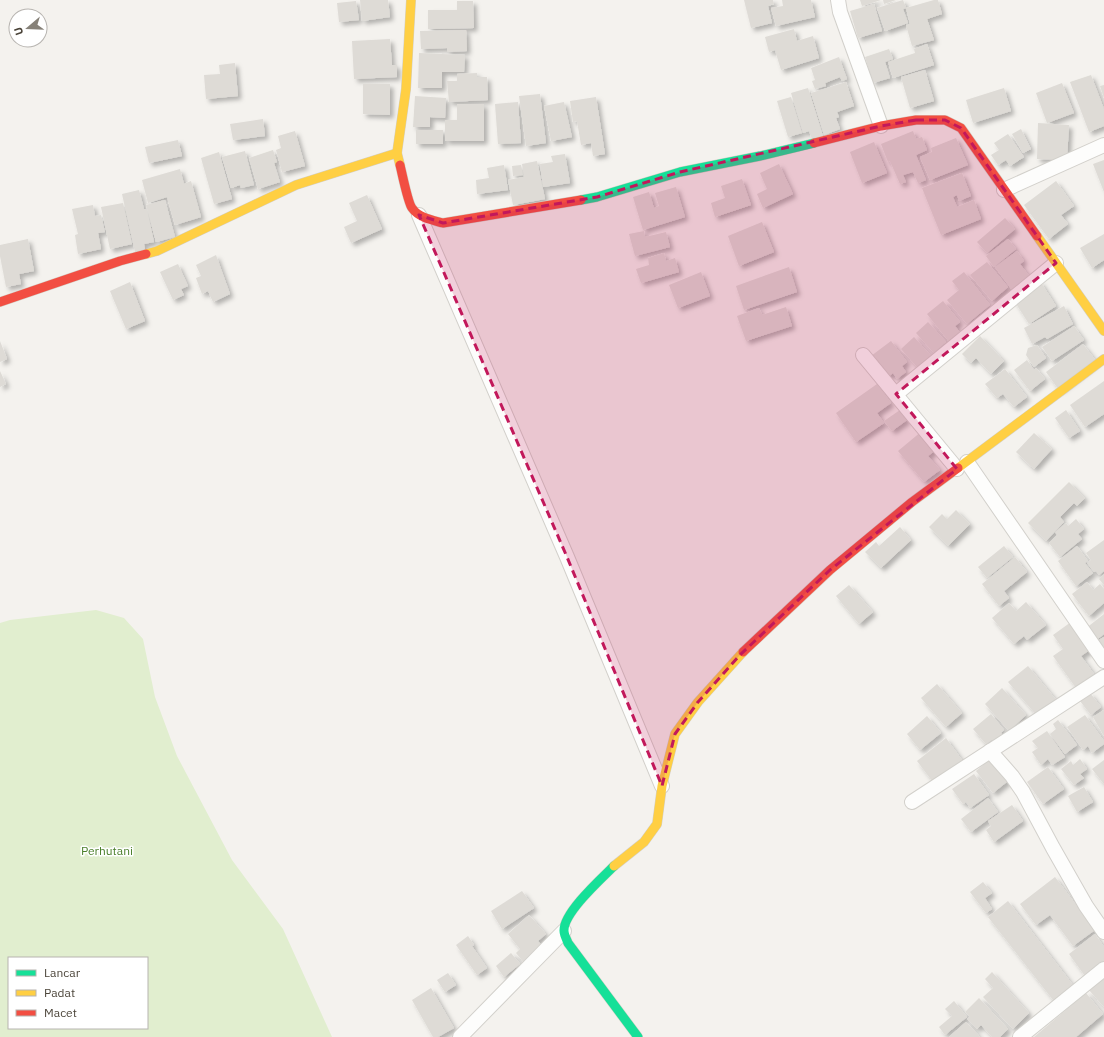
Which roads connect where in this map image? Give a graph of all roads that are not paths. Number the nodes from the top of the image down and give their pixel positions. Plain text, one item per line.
1 (411, 0) edge
2 (838, 0) edge
3 (881, 126) junction
4 (1104, 145) edge
5 (397, 153) junction
6 (1004, 190) junction
7 (419, 215) junction
8 (1056, 263) junction
9 (0, 302) edge
10 (1104, 331) edge
11 (863, 355) dead end
12 (1104, 359) edge
13 (896, 394) junction
14 (962, 465) junction
15 (1104, 661) edge
16 (1104, 677) edge
17 (990, 751) junction
18 (662, 786) junction
19 (912, 802) dead end
20 (564, 931) junction
21 (1104, 932) edge
22 (1104, 969) edge
23 (460, 1037) edge
24 (638, 1037) edge
25 (1020, 1037) edge

1 - 5 street
2 - 3 street
3 - 6 street
3 - 7 street
4 - 6 street
5 - 7 street
5 - 9 street
6 - 8 street
7 - 18 street
8 - 10 street
8 - 13 street
11 - 13 street
12 - 14 street
13 - 14 street
14 - 15 street
14 - 18 street
16 - 17 street
17 - 19 street
17 - 21 street
18 - 20 street
20 - 23 street
20 - 24 street
22 - 25 street

